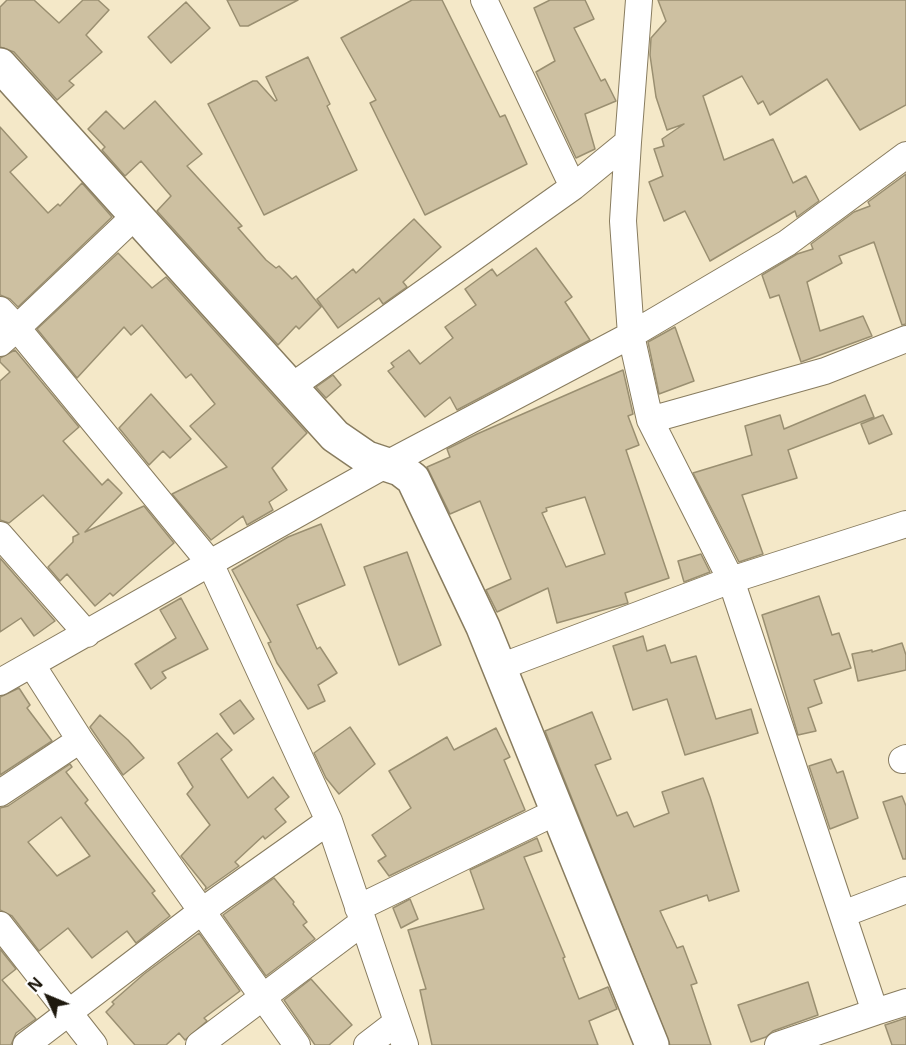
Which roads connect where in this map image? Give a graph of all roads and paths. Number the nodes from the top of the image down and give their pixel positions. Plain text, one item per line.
1 (484, 0) edge
2 (639, 0) edge
3 (0, 64) edge
4 (628, 142) junction
5 (906, 155) edge
6 (573, 187) junction
7 (136, 215) junction
8 (0, 310) edge
9 (9, 335) edge
10 (631, 336) junction
11 (906, 339) edge
12 (291, 387) junction
13 (650, 420) junction
14 (387, 464) junction
15 (906, 524) edge
16 (0, 534) edge
17 (210, 563) junction
18 (731, 580) junction
19 (87, 634) junction
20 (32, 665) junction
21 (500, 667) junction
22 (0, 682) edge
23 (80, 740) junction
24 (0, 793) edge
25 (558, 811) junction
26 (329, 821) junction
27 (906, 890) edge
28 (202, 911) junction
29 (843, 914) junction
30 (361, 915) junction
31 (0, 925) edge
32 (264, 997) junction
33 (906, 1002) edge
34 (68, 1012) junction
35 (875, 1012) junction
36 (401, 1034) edge
37 (26, 1045) edge
38 (94, 1045) edge
39 (199, 1045) edge
40 (297, 1045) edge
41 (367, 1045) edge
42 (652, 1045) edge
43 (778, 1045) edge

1 - 6 street
2 - 4 street
3 - 7 main road
4 - 6 street
4 - 10 street
5 - 10 street
6 - 12 street
7 - 9 street
7 - 12 main road
8 - 9 street
9 - 17 street
10 - 13 street
10 - 14 street
11 - 13 street
12 - 14 main road
13 - 18 street
14 - 17 street
14 - 21 main road
15 - 18 street
16 - 19 street
17 - 19 street
17 - 26 street
18 - 21 street
18 - 29 street
19 - 20 street
20 - 22 street
20 - 23 street
21 - 25 main road
23 - 24 street
23 - 28 street
25 - 30 street
25 - 42 main road
26 - 28 street
26 - 30 street
27 - 29 street
28 - 32 street
28 - 34 street
29 - 35 street
30 - 32 street
30 - 36 street
31 - 34 street
32 - 39 street
32 - 40 street
33 - 35 street
34 - 37 street
34 - 38 street
35 - 43 street
36 - 41 street

